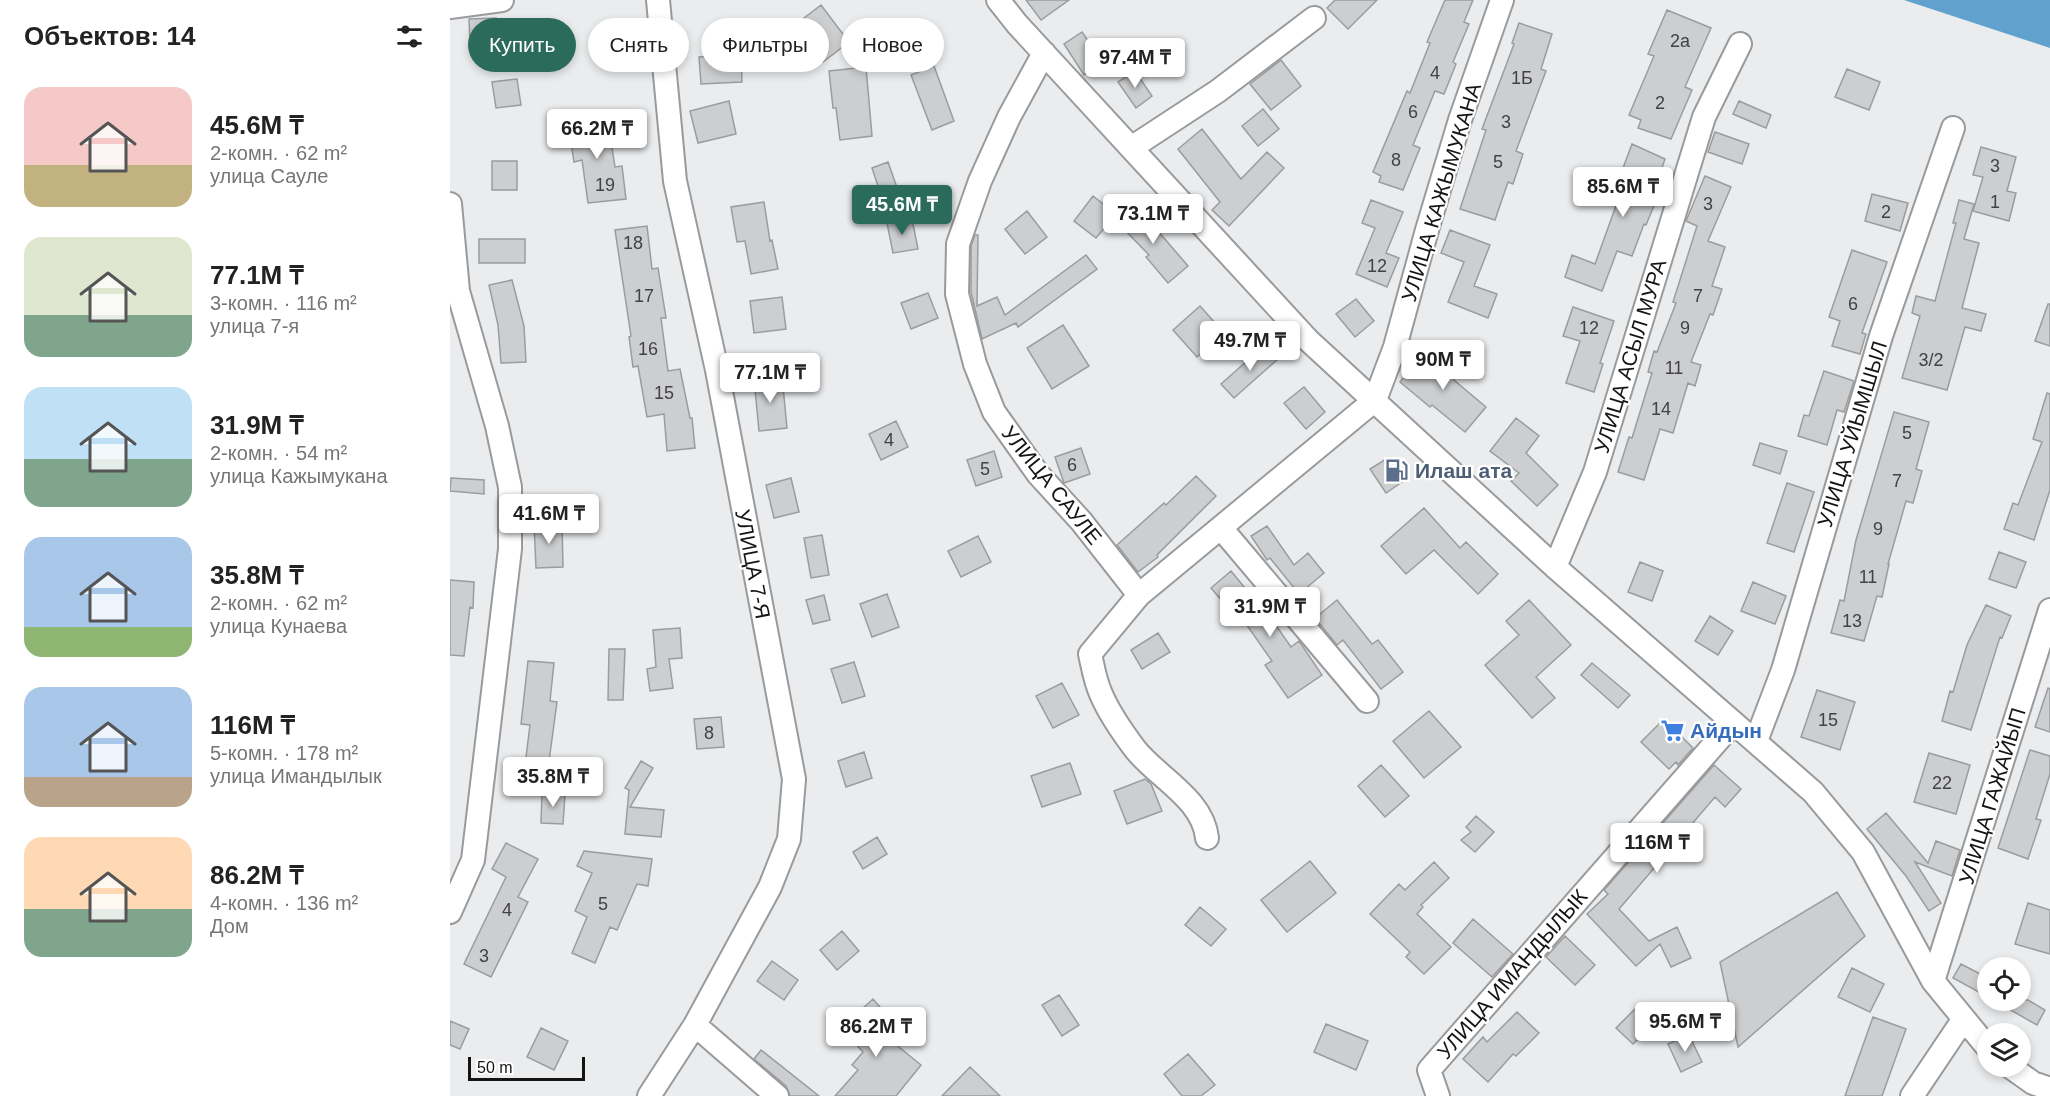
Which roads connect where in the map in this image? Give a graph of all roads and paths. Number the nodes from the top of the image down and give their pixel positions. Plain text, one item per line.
1 (502, 0) edge
2 (658, 0) edge
3 (998, 0) edge
4 (1502, 0) edge
5 (450, 7) edge
6 (1314, 18) dead end
7 (1740, 44) dead end
8 (1044, 53) junction
9 (1953, 128) dead end
10 (1131, 148) junction
11 (450, 204) edge
12 (454, 293) edge
13 (1376, 400) junction
14 (1221, 528) junction
15 (1555, 567) junction
16 (1139, 596) junction
17 (2050, 610) edge
18 (1368, 701) dead end
19 (1733, 723) junction
20 (1756, 741) junction
21 (1207, 838) dead end
22 (450, 912) edge
23 (1933, 981) junction
24 (1963, 1020) junction
25 (695, 1025) junction
26 (1977, 1036) edge
27 (2025, 1077) edge
28 (2050, 1089) edge
29 (649, 1096) edge
30 (777, 1096) edge
31 (1438, 1096) edge
32 (1912, 1096) edge

1 - 5 street
2 - 25 street, УЛИЦА 7-Я
3 - 8 street
4 - 13 street, УЛИЦА КАЖЫМУКАНА
6 - 10 street
7 - 15 street, УЛИЦА АСЫЛ МУРА
8 - 10 street
8 - 16 street, УЛИЦА САУЛЕ
9 - 20 street, УЛИЦА УЙЫМШЫЛ
10 - 13 street
11 - 12 street
12 - 22 street
13 - 14 street
13 - 15 street
14 - 16 street
14 - 18 street
15 - 19 street
16 - 21 street
17 - 23 street, УЛИЦА ГАЖАЙЫП
19 - 20 street
19 - 31 street, УЛИЦА ИМАНДЫЛЫК
20 - 23 street
23 - 24 street
24 - 26 street
24 - 32 street
25 - 29 street, УЛИЦА 7-Я
25 - 30 street
27 - 28 street

